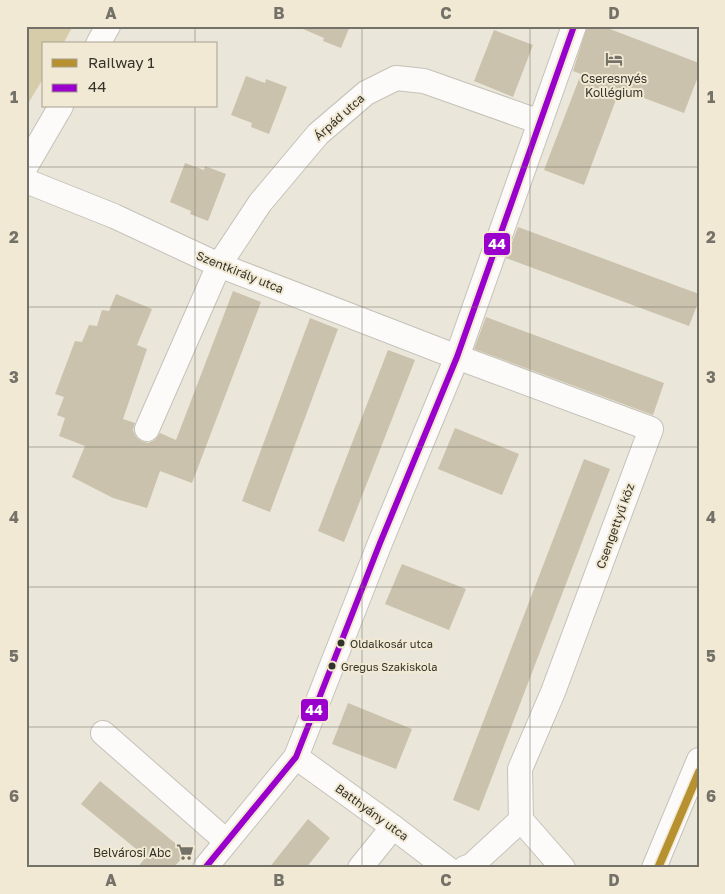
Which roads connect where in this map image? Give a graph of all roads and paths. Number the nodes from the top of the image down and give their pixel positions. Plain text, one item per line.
1 (108, 26) edge
2 (574, 26) edge
3 (99, 42) edge
4 (60, 108) edge
5 (540, 122) junction
6 (26, 166) edge
7 (26, 181) edge
8 (218, 265) junction
9 (457, 356) junction
10 (147, 429) dead end
11 (103, 733) dead end
12 (296, 757) junction
13 (699, 760) edge
14 (521, 820) junction
15 (394, 827) junction
16 (226, 841) junction
17 (205, 868) edge
18 (360, 868) edge
19 (447, 868) edge
20 (465, 868) edge
21 (563, 868) edge
22 (654, 868) edge

1 - 3 street
2 - 5 street
4 - 6 street
5 - 8 street, Árpád utca
5 - 9 street
7 - 8 street, Szentkirály utca
8 - 9 street, Szentkirály utca
8 - 10 street, Árpád utca
9 - 12 street
9 - 14 street, Csengettyű köz
11 - 16 street
12 - 15 street, Batthyány utca
12 - 16 street
13 - 22 street
14 - 20 street
14 - 21 street
15 - 18 street
15 - 19 street, Batthyány utca
16 - 17 street

